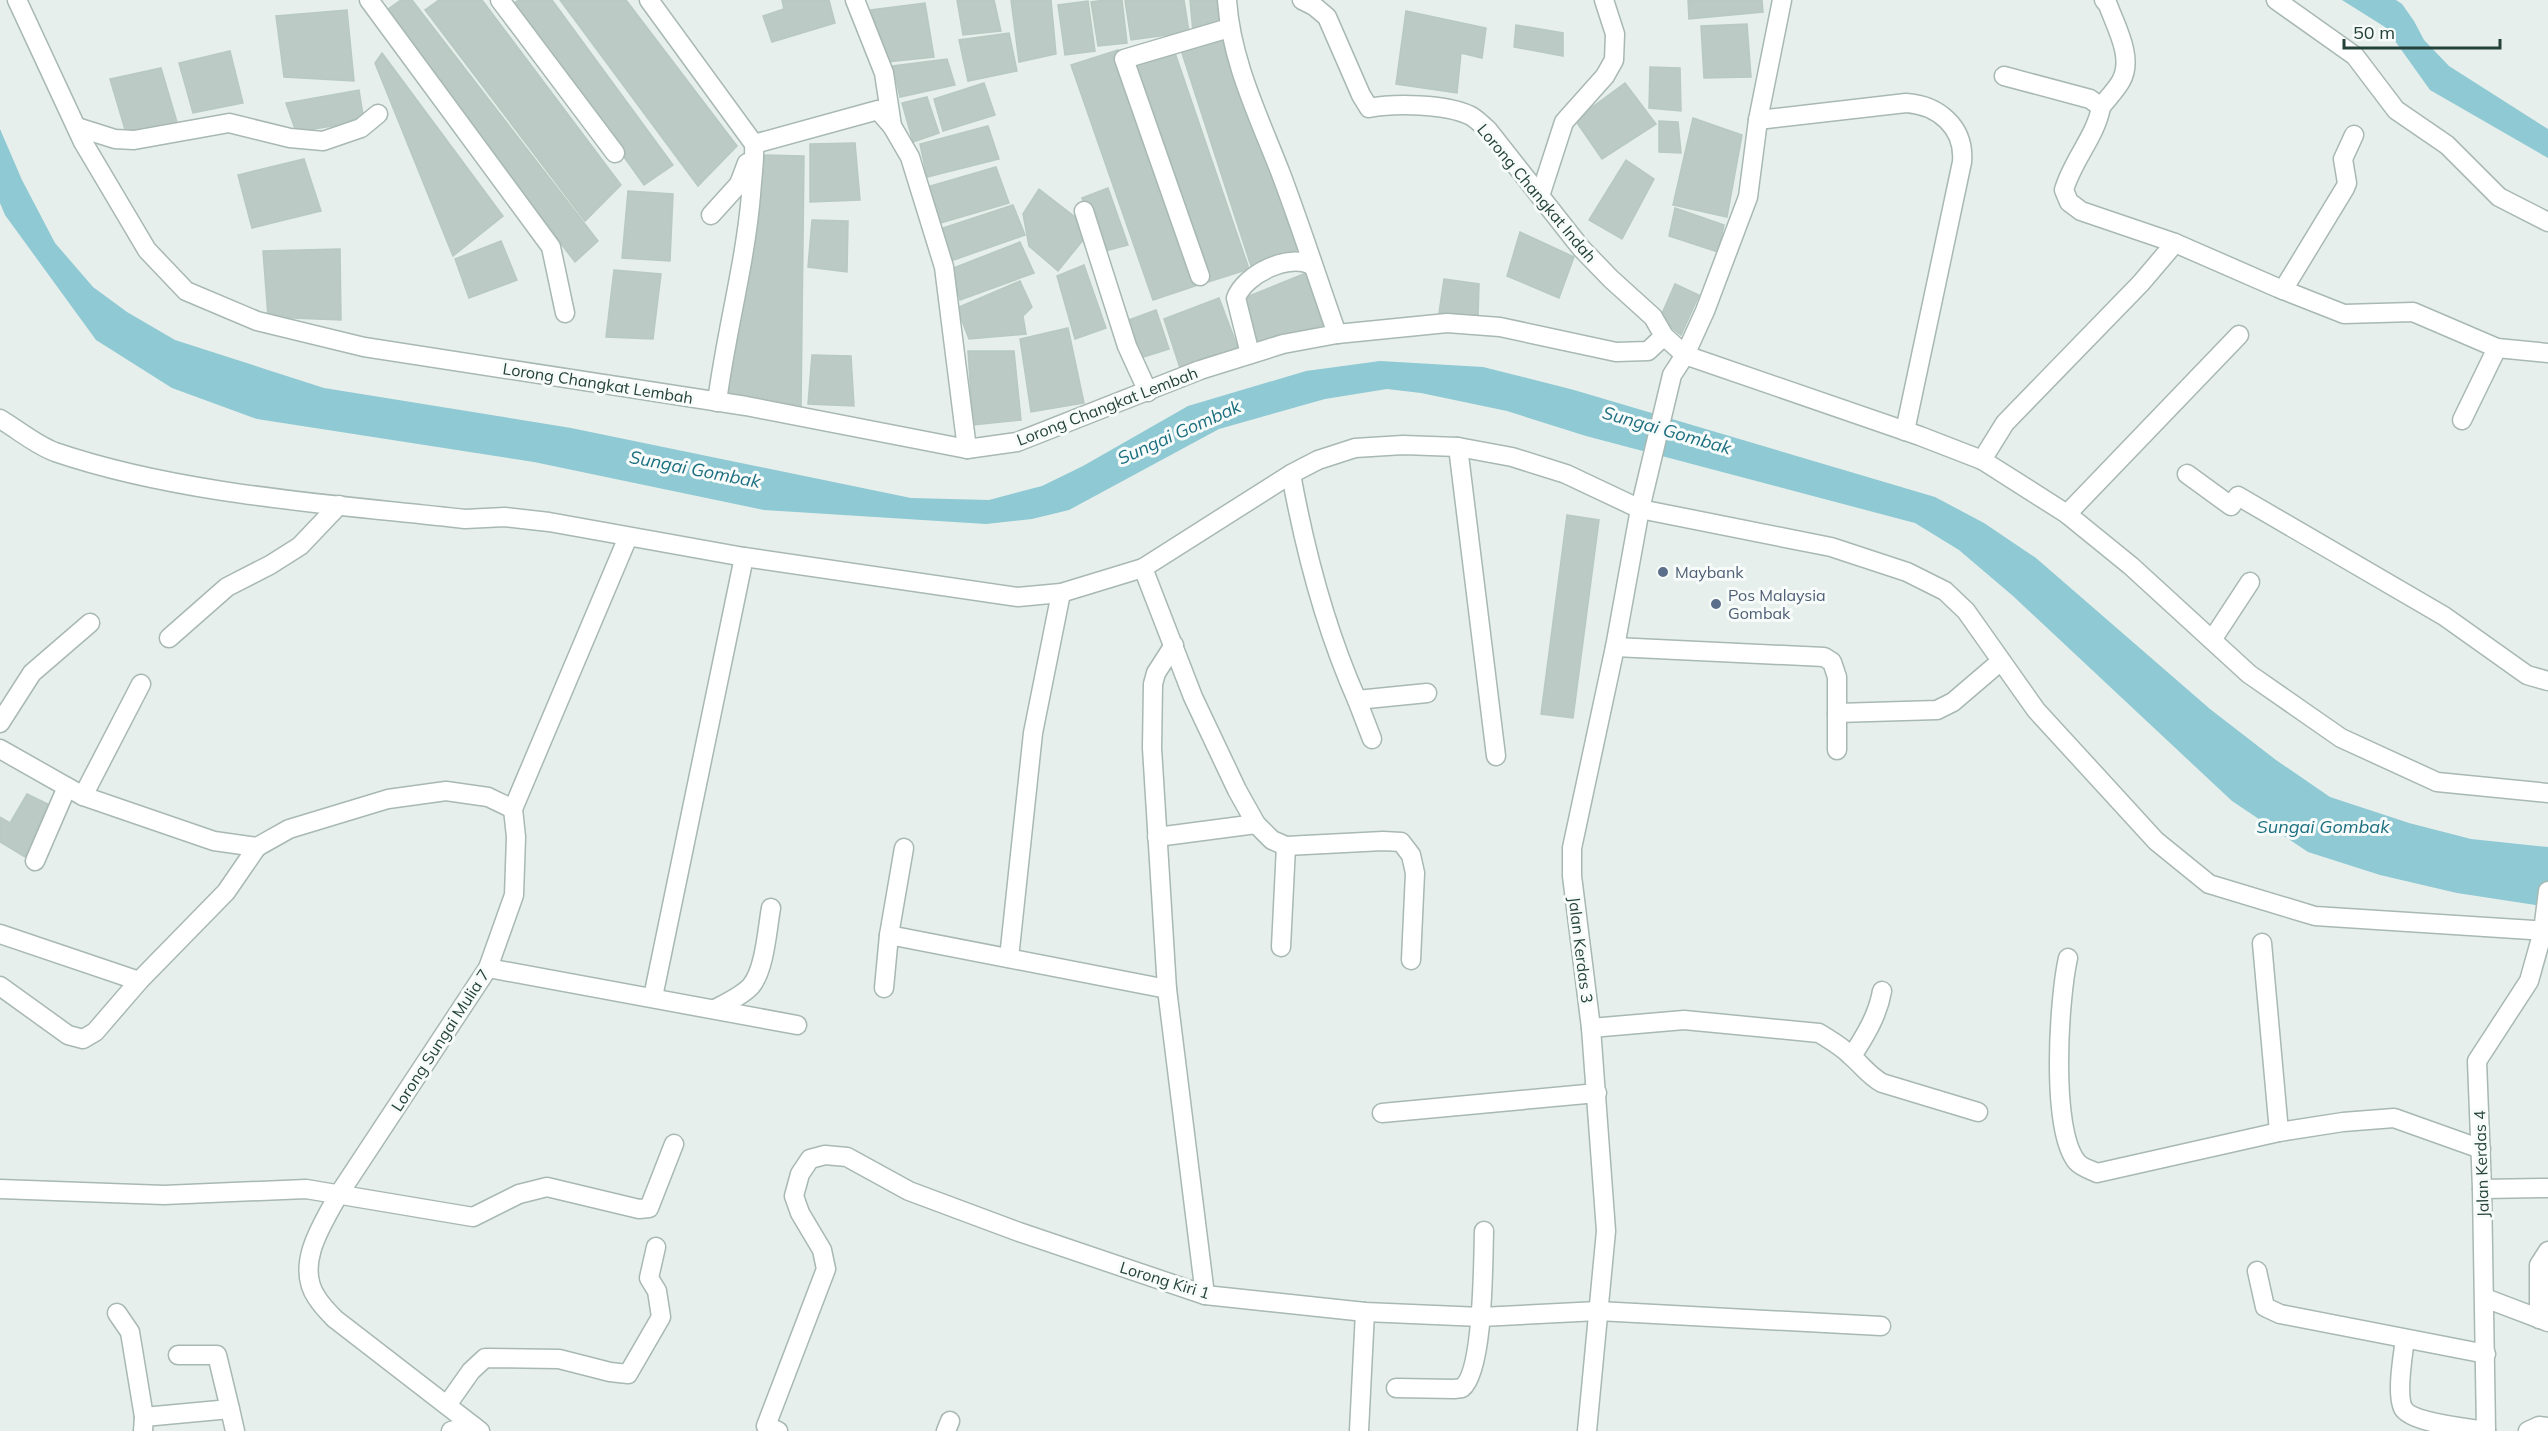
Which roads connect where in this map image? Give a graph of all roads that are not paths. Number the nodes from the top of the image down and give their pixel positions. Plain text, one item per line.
1 (18, 0) edge
2 (369, 0) edge
3 (500, 0) edge
4 (649, 0) edge
5 (855, 0) edge
6 (1227, 0) edge
7 (1302, 0) edge
8 (1604, 0) edge
9 (1782, 0) edge
10 (2104, 0) edge
11 (2276, 0) edge
12 (1229, 28) junction
13 (2004, 76) dead end
14 (2101, 107) junction
15 (378, 114) dead end
16 (1758, 120) junction
17 (77, 126) junction
18 (892, 126) junction
19 (2354, 135) dead end
20 (754, 144) junction
21 (615, 153) dead end
22 (1540, 196) junction
23 (1083, 212) dead end
24 (711, 215) dead end
25 (2548, 222) edge
26 (2175, 243) junction
27 (1313, 266) junction
28 (1200, 276) dead end
29 (2283, 290) junction
30 (565, 313) dead end
31 (1337, 334) junction
32 (2239, 335) dead end
33 (1664, 336) junction
34 (2498, 348) junction
35 (2548, 352) edge
36 (1250, 354) junction
37 (1685, 356) junction
38 (1148, 392) junction
39 (717, 402) junction
40 (0, 419) edge
41 (2462, 420) dead end
42 (1905, 431) junction
43 (1458, 447) junction
44 (968, 449) junction
45 (1982, 459) junction
46 (1291, 474) junction
47 (2187, 474) dead end
48 (339, 505) junction
49 (1640, 509) junction
50 (2067, 514) junction
51 (628, 537) junction
52 (744, 557) junction
53 (1143, 568) junction
54 (2250, 582) dead end
55 (1061, 593) junction
56 (90, 622) dead end
57 (169, 638) dead end
58 (2212, 640) junction
59 (1174, 645) junction
60 (1615, 647) junction
61 (2001, 661) junction
62 (2548, 681) edge
63 (141, 684) dead end
64 (1426, 693) dead end
65 (1357, 700) junction
66 (1837, 713) junction
67 (0, 723) edge
68 (1372, 739) dead end
69 (0, 749) edge
70 (1837, 750) dead end
71 (1496, 756) dead end
72 (75, 791) junction
73 (2548, 793) edge
74 (513, 809) junction
75 (1256, 824) junction
76 (1157, 837) junction
77 (1286, 846) junction
78 (257, 847) junction
79 (904, 848) dead end
80 (35, 861) dead end
81 (2548, 891) edge
82 (771, 908) dead end
83 (2545, 926) edge
84 (0, 934) edge
85 (889, 936) junction
86 (2262, 943) dead end
87 (1281, 947) dead end
88 (1009, 958) junction
89 (2068, 958) dead end
90 (1411, 960) dead end
91 (488, 968) junction
92 (139, 981) junction
93 (0, 986) edge
94 (884, 988) dead end
95 (1167, 989) junction
96 (1882, 992) dead end
97 (653, 997) junction
98 (715, 1009) junction
99 (797, 1025) dead end
100 (1591, 1028) junction
101 (1852, 1056) junction
102 (1597, 1093) junction
103 (1978, 1112) dead end
104 (1382, 1113) dead end
105 (2278, 1132) junction
106 (674, 1144) dead end
107 (2481, 1149) junction
108 (2548, 1188) edge
109 (0, 1189) edge
110 (2482, 1189) junction
111 (339, 1194) junction
112 (1484, 1231) dead end
113 (656, 1247) dead end
114 (2548, 1251) edge
115 (2257, 1271) dead end
116 (1205, 1294) junction
117 (2484, 1298) junction
118 (1598, 1311) junction
119 (1365, 1312) junction
120 (117, 1313) dead end
121 (1481, 1317) junction
122 (2544, 1320) edge
123 (1881, 1326) dead end
124 (2405, 1339) junction
125 (2486, 1354) junction
126 (178, 1355) dead end
127 (1396, 1388) dead end
128 (447, 1405) junction
129 (230, 1409) junction
130 (143, 1424) edge
131 (2548, 1427) edge
132 (476, 1428) edge
133 (235, 1431) edge
134 (451, 1431) edge
135 (778, 1431) edge
136 (1359, 1431) edge
137 (1587, 1431) edge
138 (2486, 1431) edge
139 (2528, 1431) edge

1 - 17 street, Lorong Changkat Lembah
2 - 30 street
3 - 21 street
4 - 20 street
5 - 18 street
6 - 12 street
7 - 22 street, Lorong Changkat Indah
8 - 22 street
9 - 16 street
10 - 14 street
11 - 25 street
12 - 27 street
12 - 28 street
13 - 14 street
14 - 26 street
15 - 17 street
16 - 37 street
16 - 42 street
17 - 39 street, Lorong Changkat Lembah
18 - 20 street
18 - 44 street
19 - 29 street
20 - 24 street
20 - 39 street
22 - 33 street, Lorong Changkat Indah
23 - 38 street
26 - 29 street
26 - 45 street
27 - 31 street
27 - 36 street
29 - 34 street
31 - 33 street, Lorong Changkat Lembah
31 - 36 street, Lorong Changkat Lembah
32 - 50 street
33 - 37 street, Lorong Changkat Indah
34 - 35 street
34 - 41 street
36 - 38 street, Lorong Changkat Lembah
37 - 42 street
37 - 49 street, Jalan Kerdas 3
38 - 44 street, Lorong Changkat Lembah
39 - 44 street, Lorong Changkat Lembah
40 - 48 street
42 - 45 street
43 - 46 street
43 - 49 street
43 - 71 street
45 - 50 street
46 - 53 street
46 - 65 street
47 - 62 street
48 - 51 street
48 - 57 street
49 - 60 street, Jalan Kerdas 3
49 - 61 street
50 - 58 street
51 - 52 street
51 - 74 street
52 - 55 street
52 - 97 street
53 - 55 street
53 - 59 street
54 - 58 street
55 - 88 street
56 - 67 street
58 - 73 street
59 - 75 street
59 - 76 street
60 - 66 street
60 - 100 street, Jalan Kerdas 3
61 - 66 street
61 - 83 street
63 - 72 street
64 - 65 street
65 - 68 street
66 - 70 street
69 - 72 street
72 - 78 street
72 - 80 street
74 - 78 street
74 - 91 street, Lorong Sungai Mulia 7
75 - 76 street
75 - 77 street
76 - 95 street
77 - 87 street
77 - 90 street
78 - 92 street
79 - 85 street
81 - 83 street, Jalan Kerdas 4
82 - 98 street
83 - 107 street, Jalan Kerdas 4
84 - 92 street
85 - 88 street
85 - 94 street
86 - 105 street
88 - 95 street
89 - 105 street
91 - 97 street
91 - 111 street, Lorong Sungai Mulia 7
92 - 93 street
95 - 116 street
96 - 101 street
97 - 98 street
98 - 99 street
100 - 101 street
100 - 102 street, Jalan Kerdas 3
101 - 103 street
102 - 104 street
102 - 118 street, Jalan Kerdas 3
105 - 107 street
106 - 111 street
107 - 110 street, Jalan Kerdas 4
108 - 110 street
109 - 111 street
110 - 117 street, Jalan Kerdas 4
111 - 128 street, Lorong Sungai Mulia 7
112 - 121 street
113 - 128 street
114 - 122 street
115 - 124 street
116 - 119 street, Lorong Kiri 1
116 - 135 street, Lorong Kiri 1
117 - 122 street
117 - 125 street, Jalan Kerdas 4
118 - 121 street, Lorong Kiri 1
118 - 123 street, Lorong Kiri 1
118 - 137 street, Jalan Kerdas 3
119 - 121 street, Lorong Kiri 1
119 - 136 street
120 - 130 street
121 - 127 street
124 - 125 street
124 - 138 street
125 - 138 street, Jalan Kerdas 4
126 - 129 street
128 - 132 street, Lorong Sungai Mulia 7
129 - 130 street
129 - 133 street
131 - 139 street
132 - 134 street

